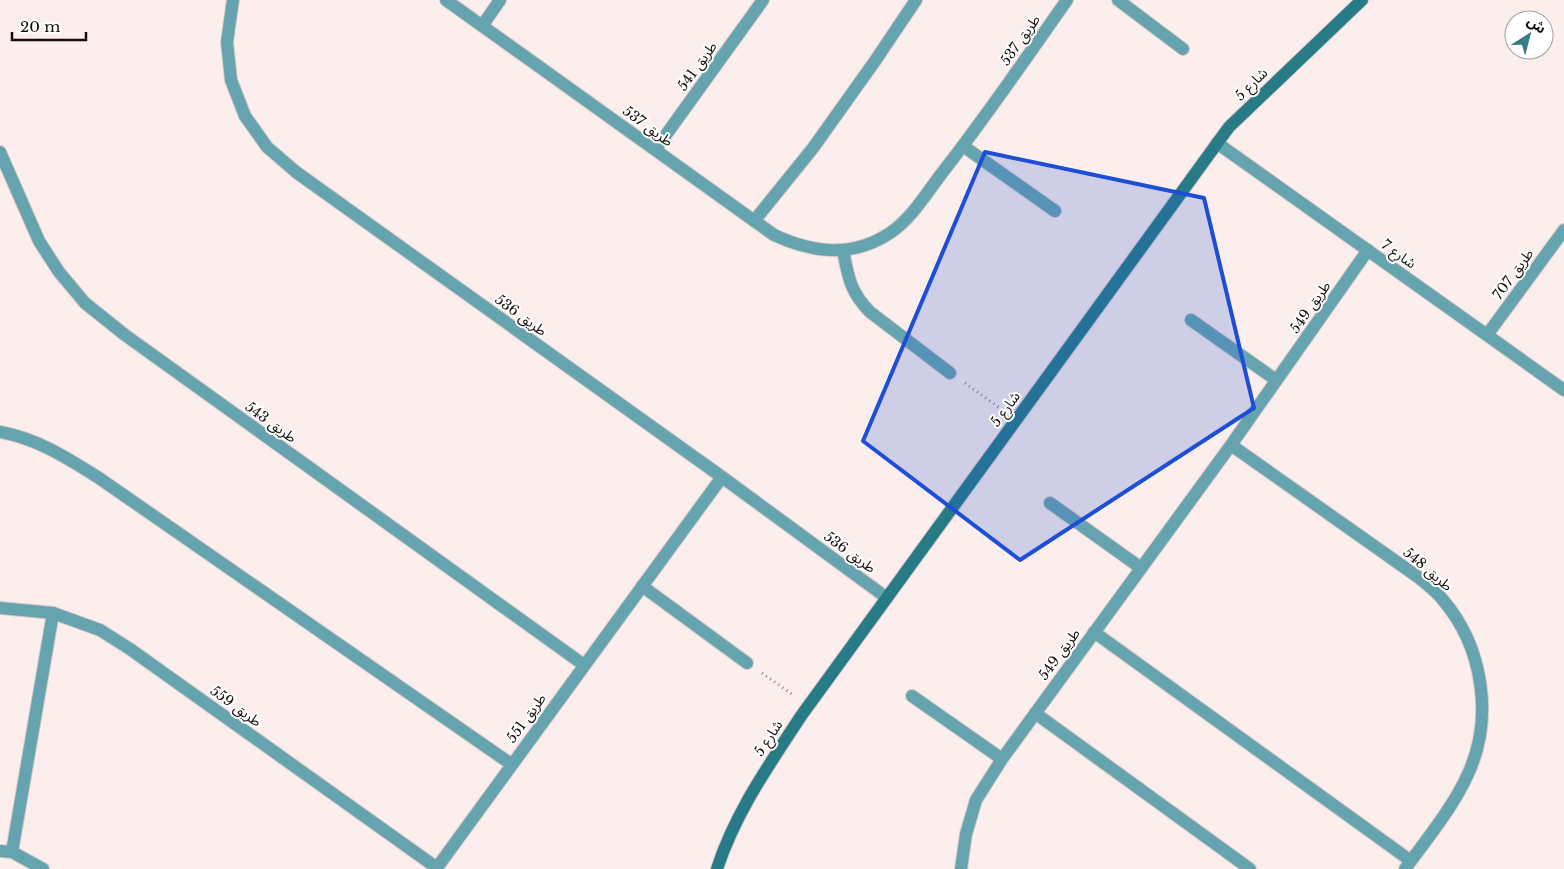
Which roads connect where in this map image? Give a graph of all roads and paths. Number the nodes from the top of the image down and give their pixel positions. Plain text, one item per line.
1 (233, 0) edge
2 (446, 0) edge
3 (500, 0) edge
4 (763, 0) edge
5 (916, 0) edge
6 (1066, 0) edge
7 (1118, 0) edge
8 (1362, 0) edge
9 (482, 26) junction
10 (1183, 49) dead end
11 (1217, 143) junction
12 (963, 146) junction
13 (655, 150) junction
14 (0, 152) edge
15 (1055, 211) dead end
16 (754, 221) junction
17 (1564, 230) edge
18 (844, 250) junction
19 (1368, 250) junction
20 (1191, 320) dead end
21 (1487, 335) junction
22 (950, 373) joint
23 (1276, 380) junction
24 (1564, 390) edge
25 (1016, 419) junction
26 (0, 432) edge
27 (1231, 445) junction
28 (722, 477) junction
29 (1050, 503) dead end
30 (1141, 568) junction
31 (642, 586) junction
32 (887, 598) junction
33 (0, 608) edge
34 (54, 613) junction
35 (1094, 632) junction
36 (747, 663) joint
37 (584, 665) junction
38 (912, 696) dead end
39 (808, 706) junction
40 (1034, 713) junction
41 (1002, 759) junction
42 (511, 764) junction
43 (6, 852) edge
44 (1408, 865) edge
45 (436, 868) edge
46 (43, 869) edge
47 (716, 869) edge
48 (961, 869) edge
49 (1250, 869) edge

1 - 28 street, طريق 536
2 - 9 street, طريق 537
3 - 9 street
4 - 13 street, طريق 541
5 - 16 street
6 - 12 street, طريق 537
7 - 10 street
8 - 11 street, شارع 5
9 - 13 street, طريق 537
11 - 19 street, شارع 7
11 - 25 street, شارع 5
12 - 15 street
12 - 18 street, طريق 537
13 - 16 street, طريق 537
14 - 37 street, طريق 543
16 - 18 street, طريق 537
17 - 21 street, طريق 707
18 - 22 street
19 - 21 street, شارع 7
19 - 23 street, طريق 549
20 - 23 street
21 - 24 street, شارع 7
22 - 25 path
23 - 27 street, طريق 549
25 - 32 street, شارع 5
26 - 42 street
27 - 30 street, طريق 549
27 - 44 street, طريق 548
28 - 31 street, طريق 551
28 - 32 street, طريق 536
29 - 30 street
30 - 35 street, طريق 549
31 - 36 street
31 - 37 street, طريق 551
32 - 39 street, شارع 5
33 - 34 street, طريق 559
34 - 43 street
34 - 45 street, طريق 559
35 - 40 street, طريق 549
35 - 44 street, طريق 548
36 - 39 path
37 - 42 street, طريق 551
38 - 41 street
39 - 47 street, شارع 5
40 - 41 street, طريق 549
40 - 49 street
41 - 48 street, طريق 549
42 - 45 street, طريق 551
43 - 46 street

